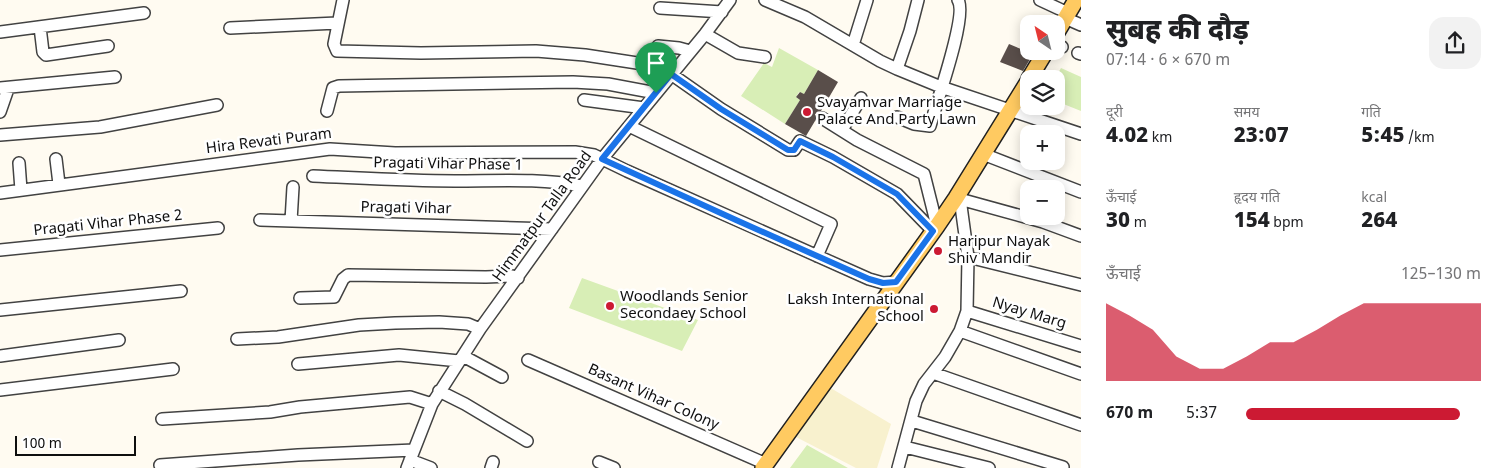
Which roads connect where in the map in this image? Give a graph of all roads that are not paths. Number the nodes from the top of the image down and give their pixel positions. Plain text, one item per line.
1 (343, 0) edge
2 (730, 0) edge
3 (765, 0) edge
4 (867, 0) edge
5 (918, 0) edge
6 (958, 0) edge
7 (1040, 0) edge
8 (1076, 0) edge
9 (660, 8) dead end
10 (722, 12) junction
11 (144, 13) dead end
12 (1067, 16) junction
13 (1065, 22) edge
14 (337, 23) junction
15 (1081, 25) edge
16 (40, 27) junction
17 (230, 28) dead end
18 (0, 32) edge
19 (705, 34) junction
20 (853, 45) junction
21 (108, 46) dead end
22 (690, 51) junction
23 (765, 57) dead end
24 (897, 69) junction
25 (671, 74) junction
26 (116, 77) dead end
27 (941, 87) junction
28 (4, 88) edge
29 (656, 93) junction
30 (1020, 94) edge
31 (861, 98) dead end
32 (584, 100) dead end
33 (217, 105) dead end
34 (644, 108) junction
35 (1010, 110) junction
36 (0, 112) edge
37 (327, 112) dead end
38 (897, 117) dead end
39 (822, 118) dead end
40 (630, 126) junction
41 (842, 130) junction
42 (1081, 134) edge
43 (0, 135) edge
44 (984, 154) junction
45 (56, 158) dead end
46 (602, 159) junction
47 (20, 163) dead end
48 (313, 176) dead end
49 (59, 184) junction
50 (581, 186) junction
51 (293, 187) dead end
52 (21, 190) junction
53 (0, 192) edge
54 (1081, 192) edge
55 (956, 198) junction
56 (260, 220) dead end
57 (291, 221) junction
58 (218, 228) dead end
59 (935, 228) junction
60 (552, 229) junction
61 (1081, 236) edge
62 (0, 250) edge
63 (818, 256) junction
64 (968, 256) junction
65 (518, 278) junction
66 (896, 282) junction
67 (1081, 285) edge
68 (181, 291) dead end
69 (300, 298) dead end
70 (0, 310) edge
71 (967, 311) junction
72 (480, 329) junction
73 (960, 331) junction
74 (237, 339) dead end
75 (119, 340) dead end
76 (1081, 346) edge
77 (0, 356) edge
78 (461, 359) junction
79 (528, 360) dead end
80 (298, 364) dead end
81 (173, 369) dead end
82 (932, 373) junction
83 (1081, 374) edge
84 (502, 377) dead end
85 (0, 390) edge
86 (439, 391) junction
87 (432, 404) junction
88 (162, 420) dead end
89 (912, 421) junction
90 (1081, 425) edge
91 (527, 441) dead end
92 (905, 446) junction
93 (410, 459) edge
94 (599, 462) dead end
95 (160, 465) dead end
96 (765, 466) edge
97 (1063, 467) edge
98 (431, 468) edge
99 (614, 468) edge
100 (898, 468) edge
101 (990, 468) edge

1 - 14 street
2 - 10 street, Himmatpur Talla Road
3 - 20 street
4 - 20 street
5 - 24 street
6 - 27 street
7 - 12 street
8 - 12 main road
9 - 10 street
10 - 19 street, Himmatpur Talla Road
11 - 16 street
12 - 13 main road
12 - 15 street
14 - 17 street
14 - 22 street
16 - 18 street
16 - 21 street
19 - 22 street, Himmatpur Talla Road
19 - 23 street
20 - 24 street
22 - 25 street, Himmatpur Talla Road
24 - 27 street
25 - 29 street, Himmatpur Talla Road
25 - 59 street
26 - 28 street
27 - 35 street
27 - 38 street
28 - 36 street
29 - 34 street, Himmatpur Talla Road
29 - 37 street
30 - 35 main road
31 - 41 street
32 - 34 street
33 - 43 street
34 - 40 street, Himmatpur Talla Road
35 - 42 street
35 - 44 main road
39 - 41 street
40 - 46 street, Himmatpur Talla Road
40 - 63 street
41 - 59 street
44 - 54 street
44 - 55 main road
45 - 49 street
46 - 49 street, Hira Revati Puram
46 - 50 street, Himmatpur Talla Road
46 - 63 street, Hira Revati Puram
47 - 52 street
48 - 50 street, Pragati Vihar Phase 1
49 - 52 street, Hira Revati Puram
50 - 60 street, Himmatpur Talla Road
51 - 57 street
52 - 53 street, Hira Revati Puram
55 - 59 main road
55 - 61 street
55 - 64 street
56 - 57 street, Pragati Vihar
57 - 60 street, Pragati Vihar
58 - 62 street, Pragati Vihar Phase 2
59 - 66 main road
60 - 65 street, Himmatpur Talla Road
63 - 66 street, Hira Revati Puram
64 - 67 street
64 - 71 street
65 - 69 street
65 - 72 street, Himmatpur Talla Road
66 - 96 main road
68 - 70 street
71 - 73 street
71 - 76 street, Nyay Marg
72 - 74 street
72 - 78 street, Himmatpur Talla Road
73 - 82 street
73 - 83 street
75 - 77 street
78 - 80 street
78 - 84 street
78 - 86 street, Himmatpur Talla Road
79 - 96 street, Basant Vihar Colony
81 - 85 street
82 - 89 street
82 - 90 street
86 - 87 street, Himmatpur Talla Road
86 - 91 street
87 - 88 street
87 - 93 street, Himmatpur Talla Road
89 - 92 street
89 - 97 street
92 - 100 street
92 - 101 street
93 - 95 street
93 - 98 street
94 - 99 street

